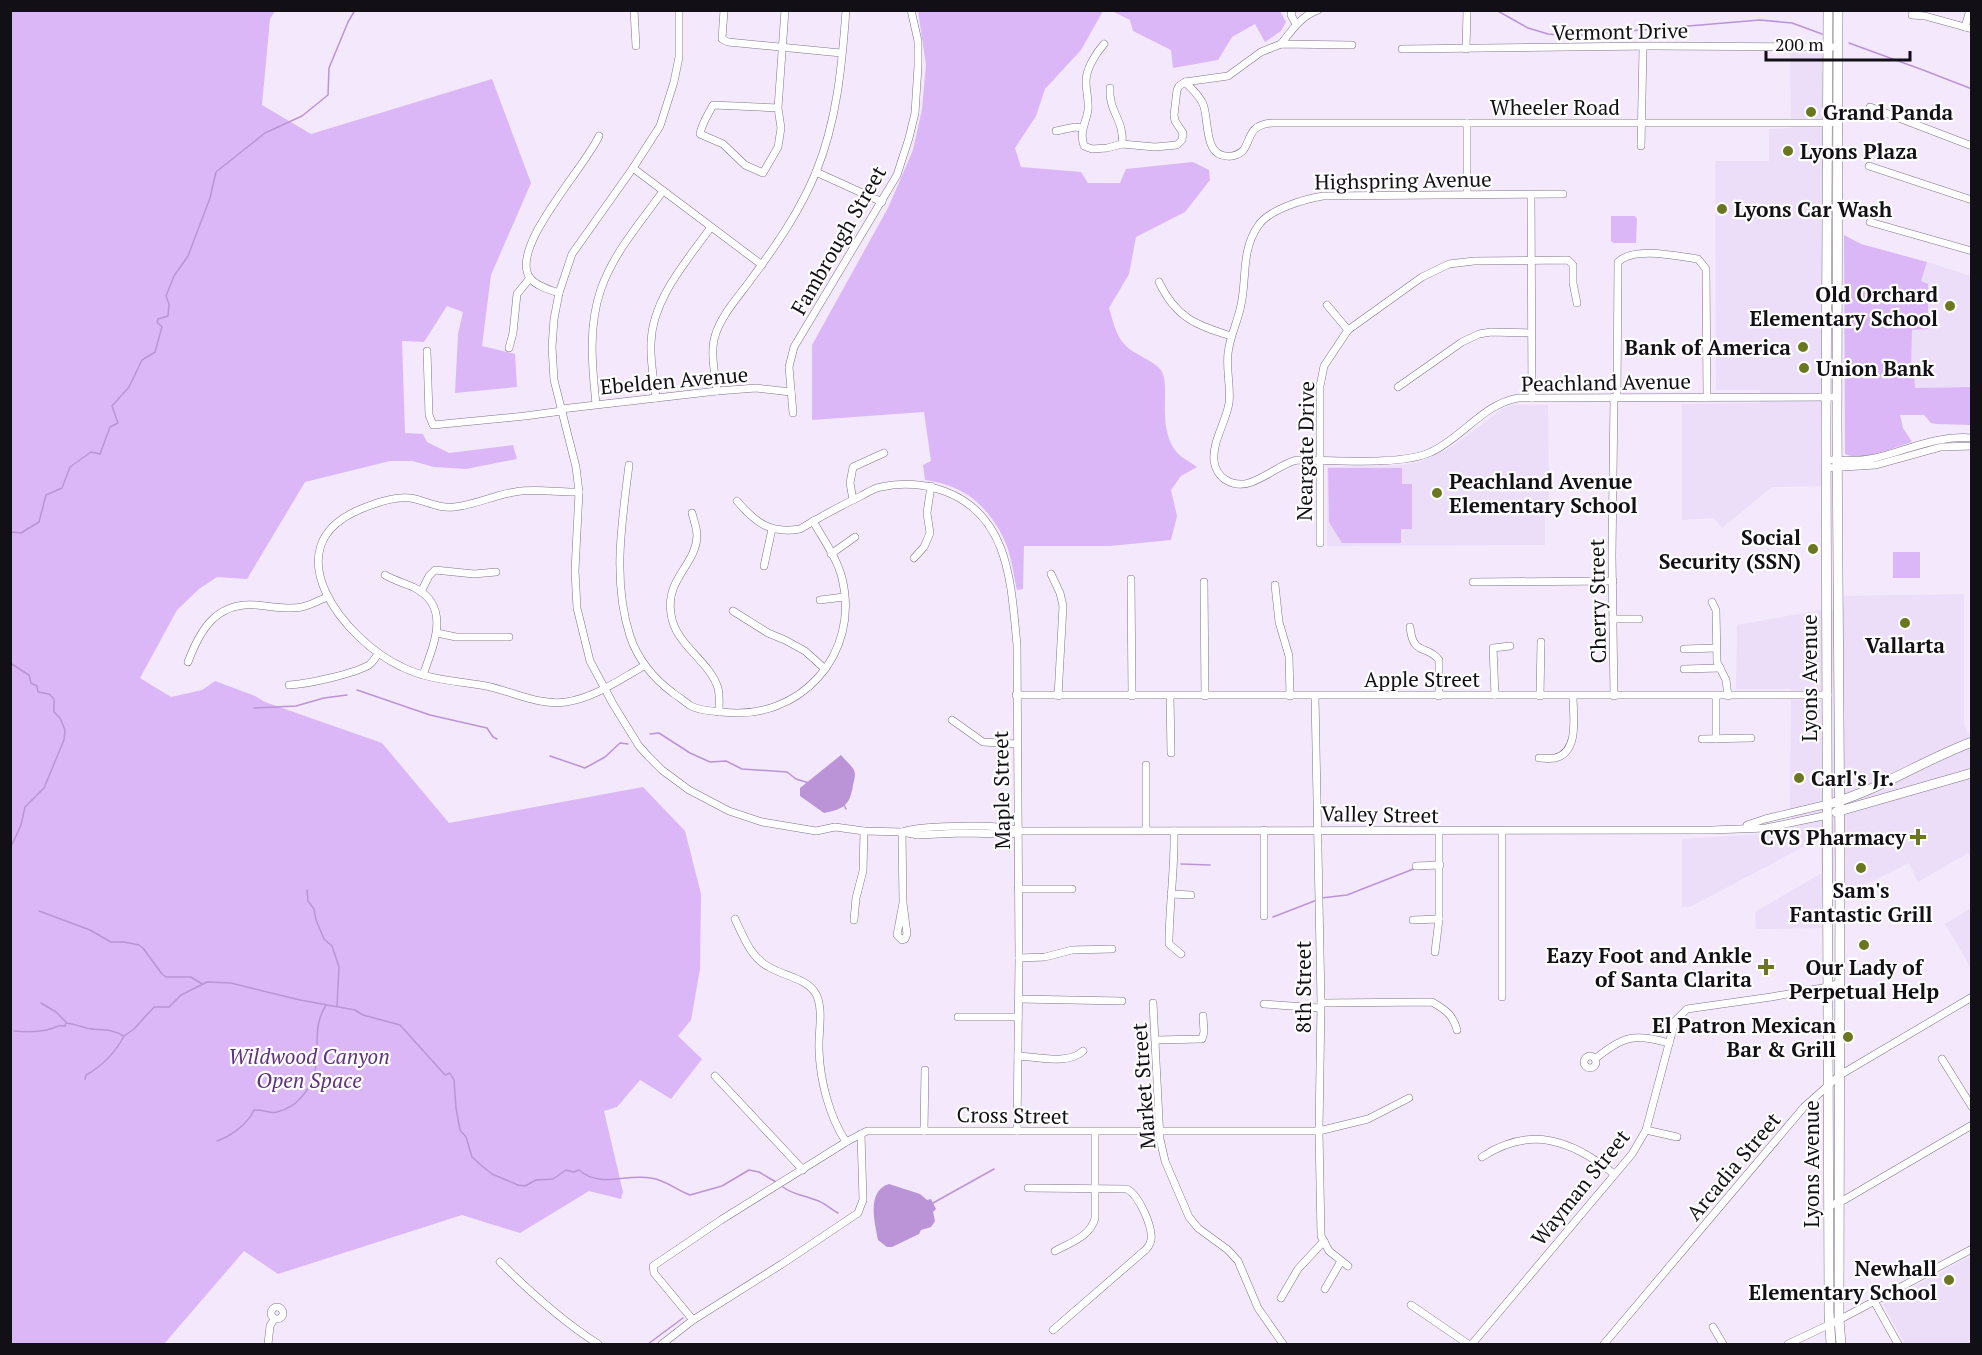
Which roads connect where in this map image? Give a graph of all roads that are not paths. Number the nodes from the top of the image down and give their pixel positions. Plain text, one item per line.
1 (634, 10) edge
2 (679, 10) edge
3 (724, 10) edge
4 (786, 10) edge
5 (846, 10) edge
6 (911, 10) edge
7 (1292, 10) edge
8 (1318, 10) edge
9 (1467, 10) edge
10 (1828, 10) edge
11 (1838, 10) edge
12 (1970, 10) edge
13 (1912, 15) dead end
14 (1296, 24) junction
15 (1968, 28) edge
16 (1104, 44) dead end
17 (1281, 44) junction
18 (1352, 45) dead end
19 (636, 46) dead end
20 (782, 46) junction
21 (1643, 46) junction
22 (1828, 47) junction
23 (1838, 48) junction
24 (1402, 49) dead end
25 (1466, 49) junction
26 (841, 53) junction
27 (1185, 82) junction
28 (1110, 88) dead end
29 (1870, 107) dead end
30 (778, 108) junction
31 (1467, 123) junction
32 (1833, 123) junction
33 (1642, 124) junction
34 (1082, 129) junction
35 (1056, 130) dead end
36 (599, 136) dead end
37 (1122, 144) junction
38 (1641, 146) dead end
39 (1971, 146) edge
40 (1869, 166) dead end
41 (633, 168) junction
42 (816, 172) junction
43 (663, 190) junction
44 (1467, 194) junction
45 (1563, 194) dead end
46 (1531, 195) junction
47 (1971, 200) edge
48 (882, 202) junction
49 (1870, 222) dead end
50 (711, 227) junction
51 (1971, 251) edge
52 (1531, 259) junction
53 (762, 265) junction
54 (530, 278) junction
55 (1159, 282) dead end
56 (559, 293) junction
57 (1577, 303) dead end
58 (1327, 305) dead end
59 (1348, 330) junction
60 (1531, 333) junction
61 (1232, 336) junction
62 (509, 348) dead end
63 (427, 351) dead end
64 (1398, 387) dead end
65 (717, 391) junction
66 (791, 392) junction
67 (1615, 397) junction
68 (1707, 397) junction
69 (1832, 397) junction
70 (1532, 398) junction
71 (656, 399) junction
72 (596, 404) junction
73 (562, 410) junction
74 (793, 413) dead end
75 (1971, 438) edge
76 (1971, 446) edge
77 (884, 453) dead end
78 (1320, 460) junction
79 (1832, 464) junction
80 (629, 465) dead end
81 (930, 486) junction
82 (579, 492) junction
83 (854, 500) junction
84 (737, 501) dead end
85 (692, 513) dead end
86 (813, 521) junction
87 (772, 529) junction
88 (855, 537) dead end
89 (1320, 543) dead end
90 (831, 554) junction
91 (914, 558) dead end
92 (764, 567) dead end
93 (496, 572) dead end
94 (1051, 574) dead end
95 (385, 576) dead end
96 (1131, 579) dead end
97 (1613, 581) junction
98 (1204, 582) dead end
99 (1473, 582) dead end
100 (1275, 585) dead end
101 (421, 592) junction
102 (328, 597) junction
103 (844, 597) junction
104 (820, 600) dead end
105 (1712, 602) dead end
106 (733, 611) dead end
107 (1827, 618) junction
108 (1613, 619) junction
109 (1639, 619) dead end
110 (1838, 622) junction
111 (1410, 627) dead end
112 (437, 633) junction
113 (509, 638) dead end
114 (1541, 642) dead end
115 (1510, 646) dead end
116 (1716, 648) junction
117 (1684, 649) dead end
118 (378, 654) junction
119 (188, 662) dead end
120 (644, 666) junction
121 (1720, 668) junction
122 (825, 669) junction
123 (1684, 669) dead end
124 (423, 675) junction
125 (289, 685) dead end
126 (603, 688) junction
127 (1016, 695) junction
128 (1494, 695) junction
129 (1828, 695) junction
130 (1058, 696) junction
131 (1132, 696) junction
132 (1170, 696) junction
133 (1205, 696) junction
134 (1290, 696) junction
135 (1315, 696) junction
136 (1439, 696) junction
137 (1540, 696) junction
138 (1573, 696) junction
139 (1614, 696) junction
140 (1716, 696) junction
141 (1728, 696) junction
142 (718, 712) junction
143 (952, 720) dead end
144 (1751, 738) dead end
145 (1702, 739) dead end
146 (1716, 739) junction
147 (1971, 742) edge
148 (1017, 744) junction
149 (1171, 753) dead end
150 (1539, 758) dead end
151 (1146, 765) dead end
152 (1971, 772) edge
153 (1839, 801) junction
154 (1828, 804) junction
155 (1839, 812) junction
156 (1828, 815) junction
157 (1741, 827) junction
158 (1146, 830) junction
159 (1264, 830) junction
160 (1318, 830) junction
161 (864, 831) junction
162 (1018, 831) junction
163 (1174, 831) junction
164 (1439, 831) junction
165 (1502, 831) junction
166 (902, 832) junction
167 (1440, 865) junction
168 (1416, 866) dead end
169 (1018, 889) junction
170 (1072, 889) dead end
171 (1171, 894) junction
172 (1191, 895) dead end
173 (903, 903) dead end
174 (1264, 916) dead end
175 (735, 919) dead end
176 (1439, 919) junction
177 (854, 920) dead end
178 (1413, 920) dead end
179 (1112, 949) dead end
180 (1435, 952) dead end
181 (1181, 954) dead end
182 (1019, 958) junction
183 (1839, 983) junction
184 (1828, 987) junction
185 (1502, 997) dead end
186 (1971, 997) edge
187 (1019, 999) junction
188 (1122, 1001) dead end
189 (1154, 1002) dead end
190 (1264, 1004) dead end
191 (1320, 1005) junction
192 (1203, 1016) dead end
193 (958, 1017) dead end
194 (1018, 1017) junction
195 (1457, 1030) dead end
196 (1156, 1040) junction
197 (1669, 1043) junction
198 (1083, 1050) dead end
199 (1018, 1056) junction
200 (1594, 1059) dead end
201 (1942, 1059) dead end
202 (924, 1070) dead end
203 (715, 1076) dead end
204 (1840, 1076) junction
205 (1829, 1085) junction
206 (1409, 1098) dead end
207 (1971, 1107) edge
208 (1971, 1125) edge
209 (1646, 1130) junction
210 (924, 1131) junction
211 (1017, 1131) junction
212 (1160, 1131) junction
213 (1319, 1131) junction
214 (1095, 1132) junction
215 (861, 1134) junction
216 (1677, 1137) dead end
217 (846, 1142) junction
218 (1482, 1157) dead end
219 (803, 1170) junction
220 (1614, 1174) junction
221 (1028, 1188) dead end
222 (1095, 1188) junction
223 (1839, 1202) junction
224 (1829, 1206) junction
225 (1324, 1242) junction
226 (1971, 1249) edge
227 (1055, 1251) dead end
228 (1341, 1261) junction
229 (500, 1262) dead end
230 (1348, 1266) dead end
231 (1325, 1289) dead end
232 (1281, 1298) dead end
233 (1874, 1301) junction
234 (1410, 1305) dead end
235 (274, 1319) dead end
236 (693, 1320) junction
237 (1834, 1322) junction
238 (1713, 1327) dead end
239 (1053, 1330) dead end
240 (268, 1344) edge
241 (598, 1344) edge
242 (662, 1344) edge
243 (1283, 1344) edge
244 (1470, 1344) edge
245 (1604, 1344) edge
246 (1723, 1344) edge
247 (1788, 1344) edge
248 (1831, 1344) edge
249 (1841, 1344) edge
250 (1898, 1344) edge

1 - 19 street
2 - 41 street, Valley Street
3 - 20 street
4 - 20 street
5 - 26 street
6 - 48 street, Fambrough Street
7 - 14 street
8 - 14 street
9 - 25 street
10 - 22 main road, Lyons Avenue
11 - 23 main road, Lyons Avenue
12 - 15 street
13 - 15 street
14 - 17 street
16 - 34 street
17 - 18 street
17 - 27 street
20 - 26 street
20 - 30 street
21 - 22 street, Vermont Drive
21 - 25 street, Vermont Drive
21 - 33 street
22 - 23 street, Vermont Drive
22 - 32 main road, Lyons Avenue
23 - 32 main road, Lyons Avenue
24 - 25 street, Vermont Drive
26 - 42 street
27 - 31 street, Wheeler Road
27 - 37 street
28 - 37 street
29 - 39 street
30 - 30 street
31 - 33 street, Wheeler Road
31 - 44 street
32 - 33 street, Wheeler Road
32 - 69 main road, Lyons Avenue
33 - 38 street
34 - 35 street
34 - 37 street
36 - 54 street
40 - 47 street
41 - 43 street
41 - 56 street, Valley Street
42 - 48 street
42 - 53 street
43 - 50 street
43 - 72 street
44 - 46 street, Highspring Avenue
44 - 61 street, Highspring Avenue
45 - 46 street, Highspring Avenue
46 - 52 street
48 - 66 street, Fambrough Street
49 - 51 street
50 - 53 street
50 - 71 street
52 - 57 street
52 - 59 street
52 - 60 street
53 - 65 street
54 - 56 street
54 - 62 street
55 - 61 street
56 - 73 street, Valley Street
58 - 59 street
59 - 78 street, Neargate Drive
60 - 64 street
60 - 70 street
61 - 78 street, Peachland Avenue
63 - 73 street, Ebelden Avenue
65 - 66 street, Ebelden Avenue
65 - 71 street, Ebelden Avenue
66 - 74 street, Fambrough Street
67 - 68 street, Peachland Avenue
67 - 68 street, Cherry Street
67 - 70 street, Peachland Avenue
67 - 97 street, Cherry Street
68 - 69 street, Peachland Avenue
69 - 79 main road, Lyons Avenue
70 - 78 street, Peachland Avenue
71 - 72 street, Ebelden Avenue
72 - 73 street, Ebelden Avenue
73 - 82 street, Valley Street
75 - 79 street
76 - 79 street
77 - 83 street
78 - 89 street, Neargate Drive
79 - 107 main road, Lyons Avenue
79 - 110 main road, Lyons Avenue
80 - 120 street
81 - 83 street, Maple Street
81 - 91 street
81 - 127 street, Maple Street
82 - 102 street
82 - 126 street, Valley Street
83 - 86 street, Maple Street
84 - 87 street
85 - 142 street
86 - 87 street, Maple Street
86 - 90 street
87 - 92 street
88 - 90 street
90 - 103 street
93 - 101 street
94 - 130 street
95 - 101 street
96 - 131 street
97 - 99 street
97 - 108 street, Cherry Street
98 - 133 street
100 - 134 street
101 - 112 street
102 - 118 street
102 - 119 street
103 - 104 street
103 - 122 street
105 - 116 street
106 - 122 street
107 - 110 main road
107 - 129 main road, Lyons Avenue
108 - 109 street
108 - 139 street, Cherry Street
110 - 153 main road, Lyons Avenue
111 - 136 street
112 - 113 street
112 - 124 street
114 - 137 street
115 - 128 street
116 - 117 street
116 - 121 street
118 - 124 street
118 - 125 street
120 - 126 street
120 - 142 street
121 - 123 street
121 - 141 street
122 - 142 street
124 - 126 street
126 - 161 street, Valley Street
127 - 130 street, Apple Street
127 - 148 street, Maple Street
128 - 136 street, Apple Street
128 - 137 street, Apple Street
129 - 141 street, Apple Street
129 - 154 main road, Lyons Avenue
130 - 131 street, Apple Street
131 - 132 street, Apple Street
132 - 133 street, Apple Street
132 - 149 street
133 - 134 street, Apple Street
134 - 135 street, Apple Street
135 - 136 street, Apple Street
135 - 160 street, 8th Street
137 - 138 street, Apple Street
138 - 139 street, Apple Street
138 - 150 street
139 - 140 street, Apple Street
140 - 141 street, Apple Street
140 - 146 street
143 - 148 street
144 - 146 street
145 - 146 street
147 - 153 main road
148 - 162 street, Maple Street
151 - 158 street
152 - 155 main road
153 - 154 main road
153 - 155 main road, Lyons Avenue
154 - 156 main road, Lyons Avenue
154 - 157 street, Valley Street
155 - 156 main road
155 - 183 main road, Lyons Avenue
156 - 157 street, Valley Street
156 - 184 main road, Lyons Avenue
157 - 165 street, Valley Street
158 - 162 street, Valley Street
158 - 163 street, Valley Street
159 - 160 street, Valley Street
159 - 163 street, Valley Street
159 - 174 street
160 - 164 street, Valley Street
160 - 191 street, 8th Street
161 - 166 street, Valley Street
161 - 177 street
162 - 166 street, Valley Street
162 - 169 street, Maple Street
163 - 171 street
164 - 165 street, Valley Street
164 - 167 street
165 - 185 street
166 - 173 street
167 - 168 street
167 - 176 street
169 - 170 street
169 - 182 street, Maple Street
171 - 172 street
171 - 181 street
175 - 217 street
176 - 178 street
176 - 180 street
179 - 182 street
182 - 187 street, Maple Street
183 - 184 street, Wayman Street
183 - 204 main road, Lyons Avenue
184 - 197 street, Wayman Street
184 - 205 main road, Lyons Avenue
186 - 204 street, Arcadia Street
187 - 188 street
187 - 194 street, Maple Street
189 - 196 street, Market Street
190 - 191 street
191 - 195 street
191 - 213 street, 8th Street
192 - 196 street
193 - 194 street
194 - 199 street, Maple Street
196 - 212 street, Market Street
197 - 200 street
197 - 209 street, Wayman Street
198 - 199 street
199 - 211 street, Maple Street
201 - 207 street
202 - 210 street
203 - 219 street
204 - 205 street, Arcadia Street
204 - 223 main road, Lyons Avenue
205 - 224 main road, Lyons Avenue
205 - 245 street, Arcadia Street
206 - 213 street, Cross Street
208 - 223 street
209 - 216 street
209 - 220 street, Wayman Street
210 - 211 street, Cross Street
210 - 215 street, Cross Street
211 - 214 street, Cross Street
212 - 213 street, Cross Street
212 - 214 street, Cross Street
212 - 243 street, Market Street
213 - 225 street, 8th Street
214 - 222 street
215 - 217 street, Cross Street
215 - 236 street
217 - 219 street, Cross Street
218 - 220 street
219 - 236 street, Cross Street
220 - 244 street, Wayman Street
221 - 222 street
222 - 227 street
222 - 239 street
223 - 224 street
223 - 237 main road, Lyons Avenue
224 - 237 main road, Lyons Avenue
225 - 228 street
225 - 232 street
226 - 233 street
228 - 230 street
228 - 231 street
229 - 241 street
233 - 237 street
233 - 250 street
234 - 244 street
235 - 240 street
236 - 242 street
237 - 247 street
237 - 248 main road, Lyons Avenue
237 - 249 main road, Lyons Avenue
238 - 246 street

